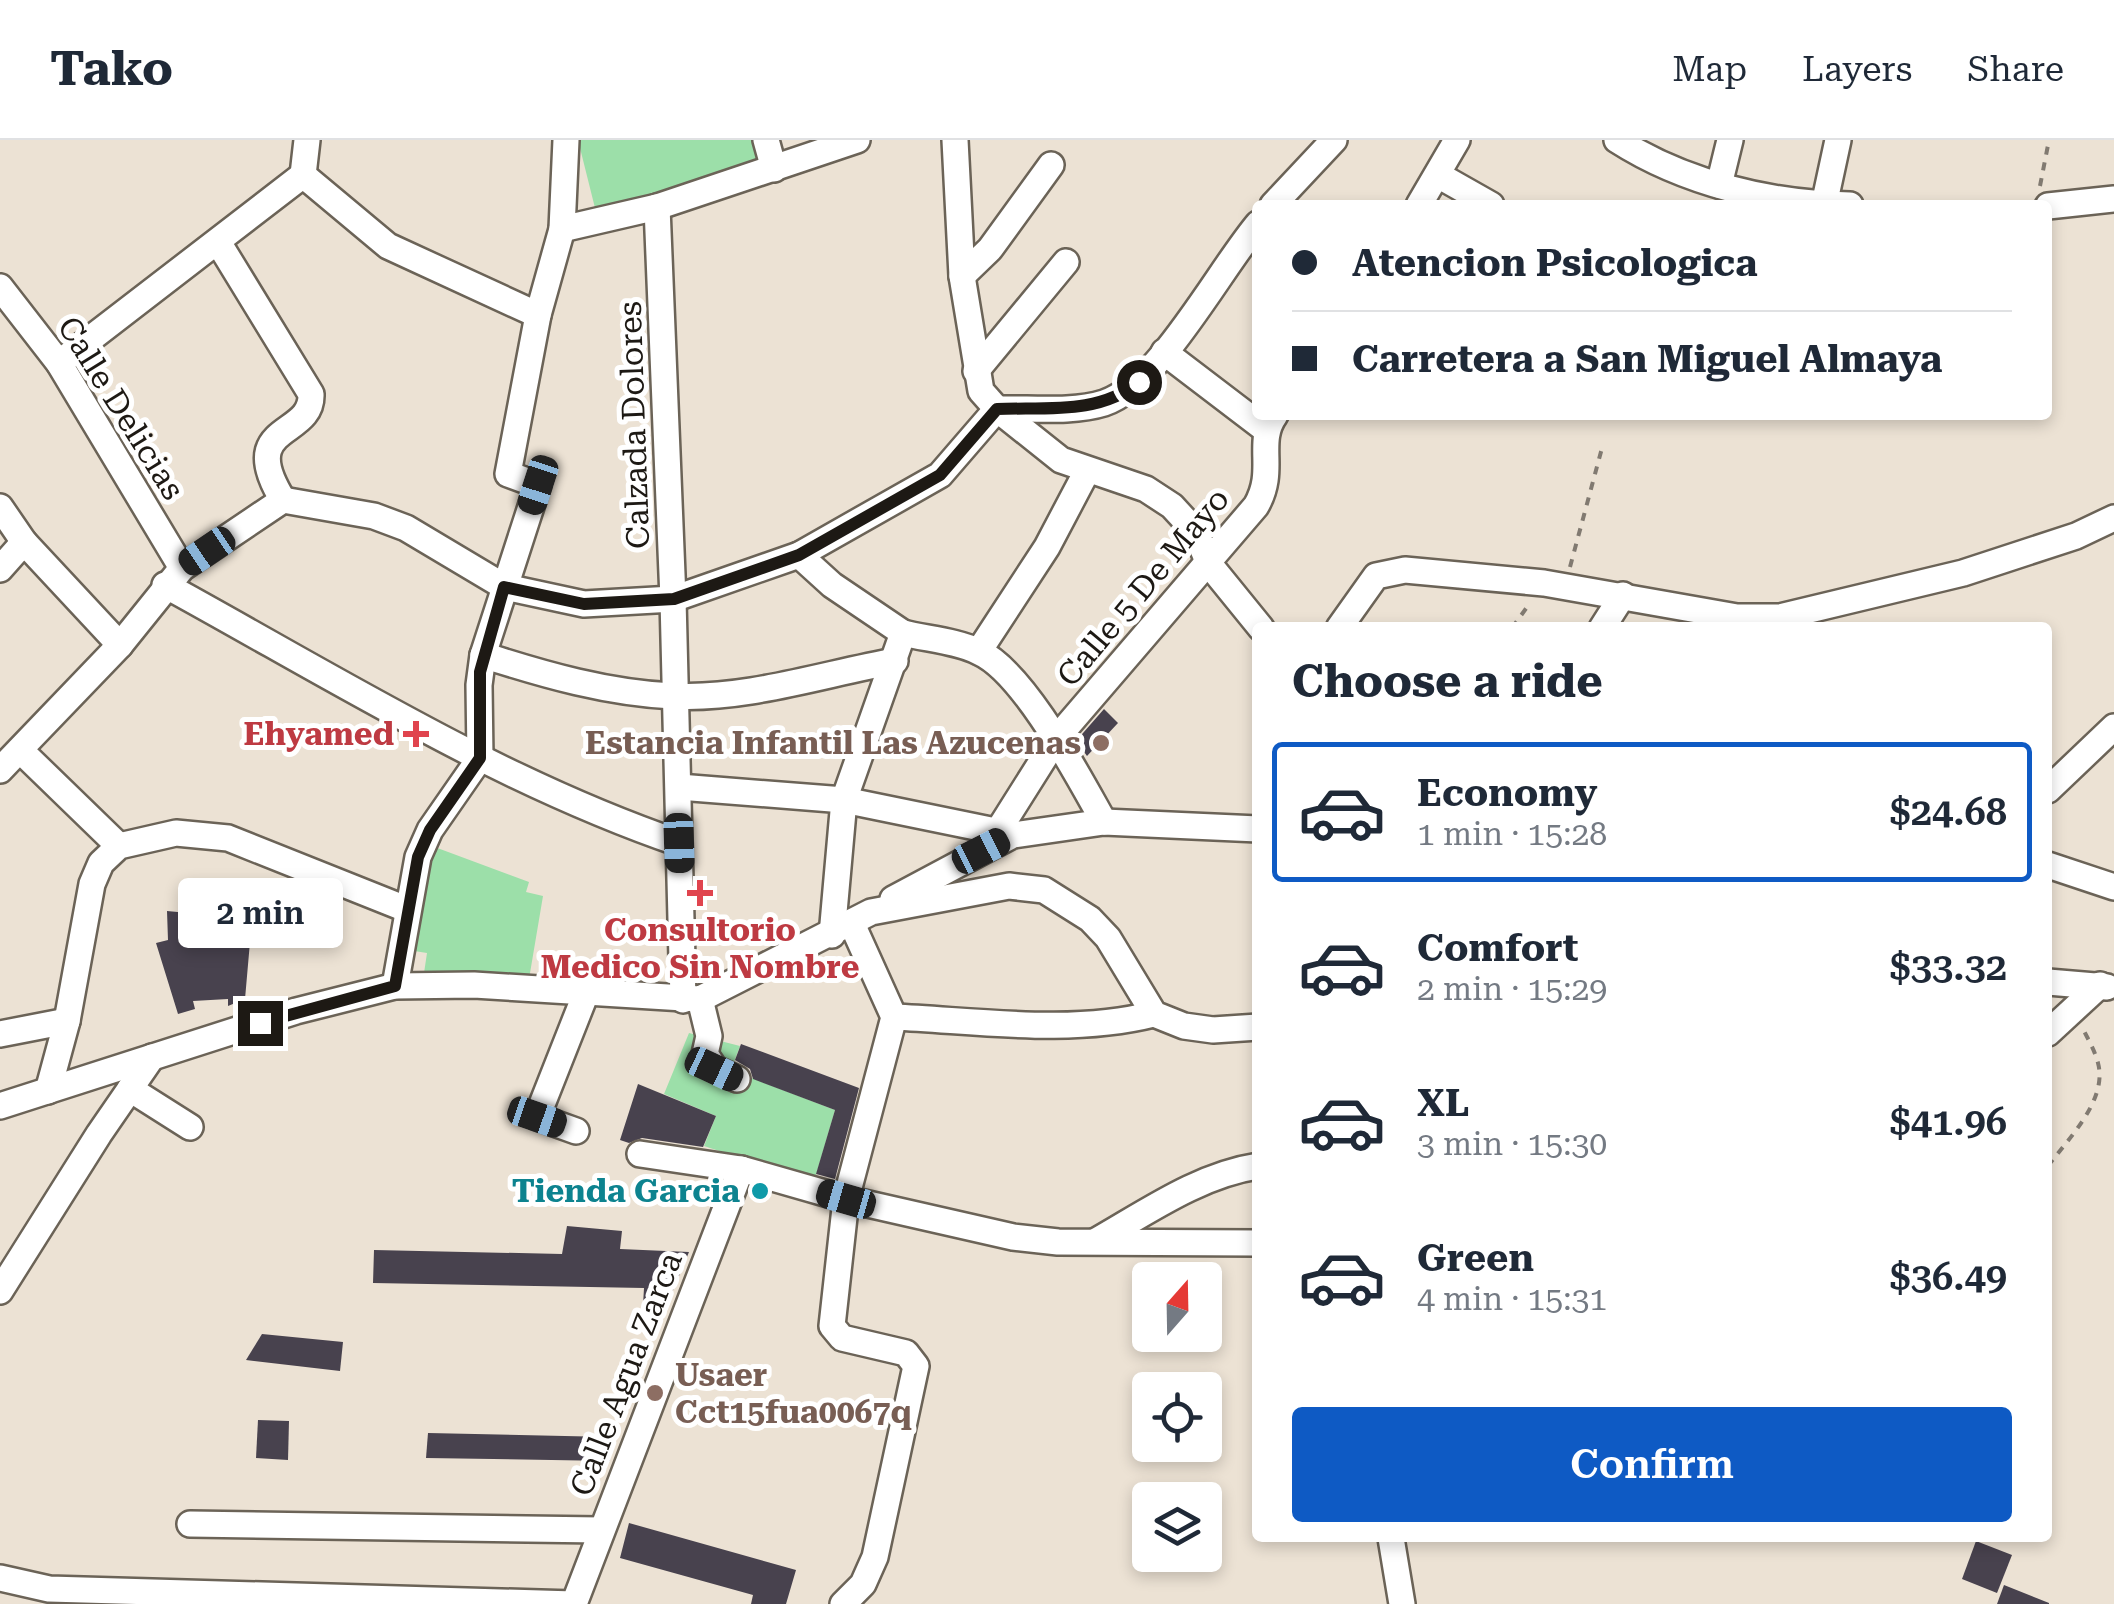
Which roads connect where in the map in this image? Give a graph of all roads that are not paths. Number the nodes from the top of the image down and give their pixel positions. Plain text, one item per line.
1 (307, 140) edge
2 (566, 140) edge
3 (766, 140) edge
4 (857, 140) edge
5 (955, 140) edge
6 (1334, 140) edge
7 (1458, 140) edge
8 (1617, 140) edge
9 (1730, 140) edge
10 (1838, 140) edge
11 (1646, 148) edge
12 (1051, 166) dead end
13 (774, 169) junction
14 (303, 175) junction
15 (1438, 175) junction
16 (1719, 185) junction
17 (2044, 198) edge
18 (2114, 199) edge
19 (1278, 200) edge
20 (1422, 200) edge
21 (1482, 200) edge
22 (1798, 200) edge
23 (1825, 200) edge
24 (657, 206) junction
25 (562, 229) junction
26 (1252, 232) edge
27 (218, 242) junction
28 (1066, 262) dead end
29 (962, 276) junction
30 (0, 287) edge
31 (538, 315) junction
32 (1164, 352) junction
33 (59, 362) junction
34 (976, 371) junction
35 (997, 409) junction
36 (1252, 410) edge
37 (1270, 422) edge
38 (1087, 471) junction
39 (283, 500) junction
40 (0, 507) edge
41 (2114, 518) edge
42 (24, 542) junction
43 (799, 555) junction
44 (1210, 564) junction
45 (0, 569) edge
46 (173, 576) junction
47 (504, 587) junction
48 (1624, 595) junction
49 (674, 599) junction
50 (1256, 622) edge
51 (1343, 622) edge
52 (1606, 622) edge
53 (903, 633) junction
54 (120, 645) junction
55 (979, 652) junction
56 (484, 656) junction
57 (895, 660) junction
58 (675, 696) junction
59 (2114, 727) edge
60 (1056, 739) junction
61 (20, 750) junction
62 (480, 758) junction
63 (0, 770) edge
64 (2052, 786) edge
65 (679, 787) junction
66 (844, 800) junction
67 (1104, 822) junction
68 (1252, 829) edge
69 (1005, 833) junction
70 (679, 843) junction
71 (119, 846) junction
72 (2052, 866) edge
73 (2114, 887) edge
74 (406, 909) junction
75 (852, 924) junction
76 (2052, 982) edge
77 (395, 986) junction
78 (2107, 987) edge
79 (586, 993) junction
80 (692, 1000) junction
81 (1154, 1014) junction
82 (894, 1017) junction
83 (68, 1021) junction
84 (1252, 1027) edge
85 (2052, 1029) edge
86 (0, 1034) edge
87 (152, 1057) junction
88 (737, 1080) dead end
89 (130, 1089) junction
90 (48, 1091) junction
91 (0, 1106) edge
92 (190, 1128) dead end
93 (576, 1131) dead end
94 (640, 1154) dead end
95 (1252, 1167) edge
96 (741, 1168) junction
97 (846, 1199) junction
98 (1096, 1241) junction
99 (1252, 1243) edge
100 (0, 1292) edge
101 (190, 1524) dead end
102 (601, 1530) junction
103 (1392, 1542) edge
104 (0, 1578) edge
105 (574, 1604) edge
106 (843, 1604) edge
107 (1402, 1604) edge

1 - 14 street
2 - 25 street
3 - 13 street
4 - 13 street
5 - 29 street
6 - 19 street
7 - 15 street
8 - 11 street
9 - 16 street
10 - 23 street
11 - 16 street
12 - 29 street
13 - 24 street
14 - 27 street
14 - 31 street
15 - 20 street
15 - 21 street
16 - 22 street
17 - 18 street
24 - 25 street
24 - 49 street, Calzada Dolores
25 - 31 street
26 - 32 street
27 - 33 street
27 - 39 street
28 - 34 street
29 - 34 street
30 - 33 street, Calle Delicias
31 - 47 street
32 - 35 street
32 - 36 street
33 - 46 street, Calle Delicias
34 - 35 street
35 - 38 street
35 - 43 street
37 - 44 street, Calle 5 De Mayo
38 - 44 street
38 - 55 street
39 - 46 street
39 - 47 street
40 - 42 street
41 - 48 street
42 - 45 street
42 - 54 street
43 - 49 street
43 - 53 street
44 - 50 street
44 - 60 street, Calle 5 De Mayo
46 - 54 street
46 - 62 street
47 - 49 street
47 - 56 street
48 - 51 street
48 - 52 street
49 - 58 street, Calzada Dolores
53 - 55 street
53 - 57 street
54 - 61 street
55 - 60 street
56 - 58 street
56 - 62 street
57 - 58 street
57 - 66 street
58 - 65 street, Calzada Dolores
59 - 64 street
60 - 67 street
60 - 69 street, Calle 5 De Mayo
61 - 63 street
61 - 71 street
62 - 70 street
62 - 74 street
65 - 66 street
65 - 70 street, Calzada Dolores
66 - 69 street
66 - 75 street
67 - 68 street
67 - 69 street
69 - 75 street
70 - 80 street, Calzada Dolores
71 - 74 street
71 - 83 street
72 - 73 street
74 - 77 street
75 - 80 street
75 - 81 street
75 - 82 street
76 - 78 street
77 - 79 street
77 - 87 street
78 - 85 street
79 - 80 street
79 - 93 street
80 - 88 street, Calzada Dolores
81 - 82 street
81 - 84 street
82 - 97 street
83 - 86 street
83 - 90 street
87 - 89 street
87 - 90 street
89 - 92 street
89 - 100 street
90 - 91 street
94 - 96 street
95 - 98 street
96 - 97 street
96 - 102 street, Calle Agua Zarca
97 - 98 street
97 - 106 street
98 - 99 street
101 - 102 street
102 - 105 street, Calle Agua Zarca
103 - 107 street
104 - 105 street

